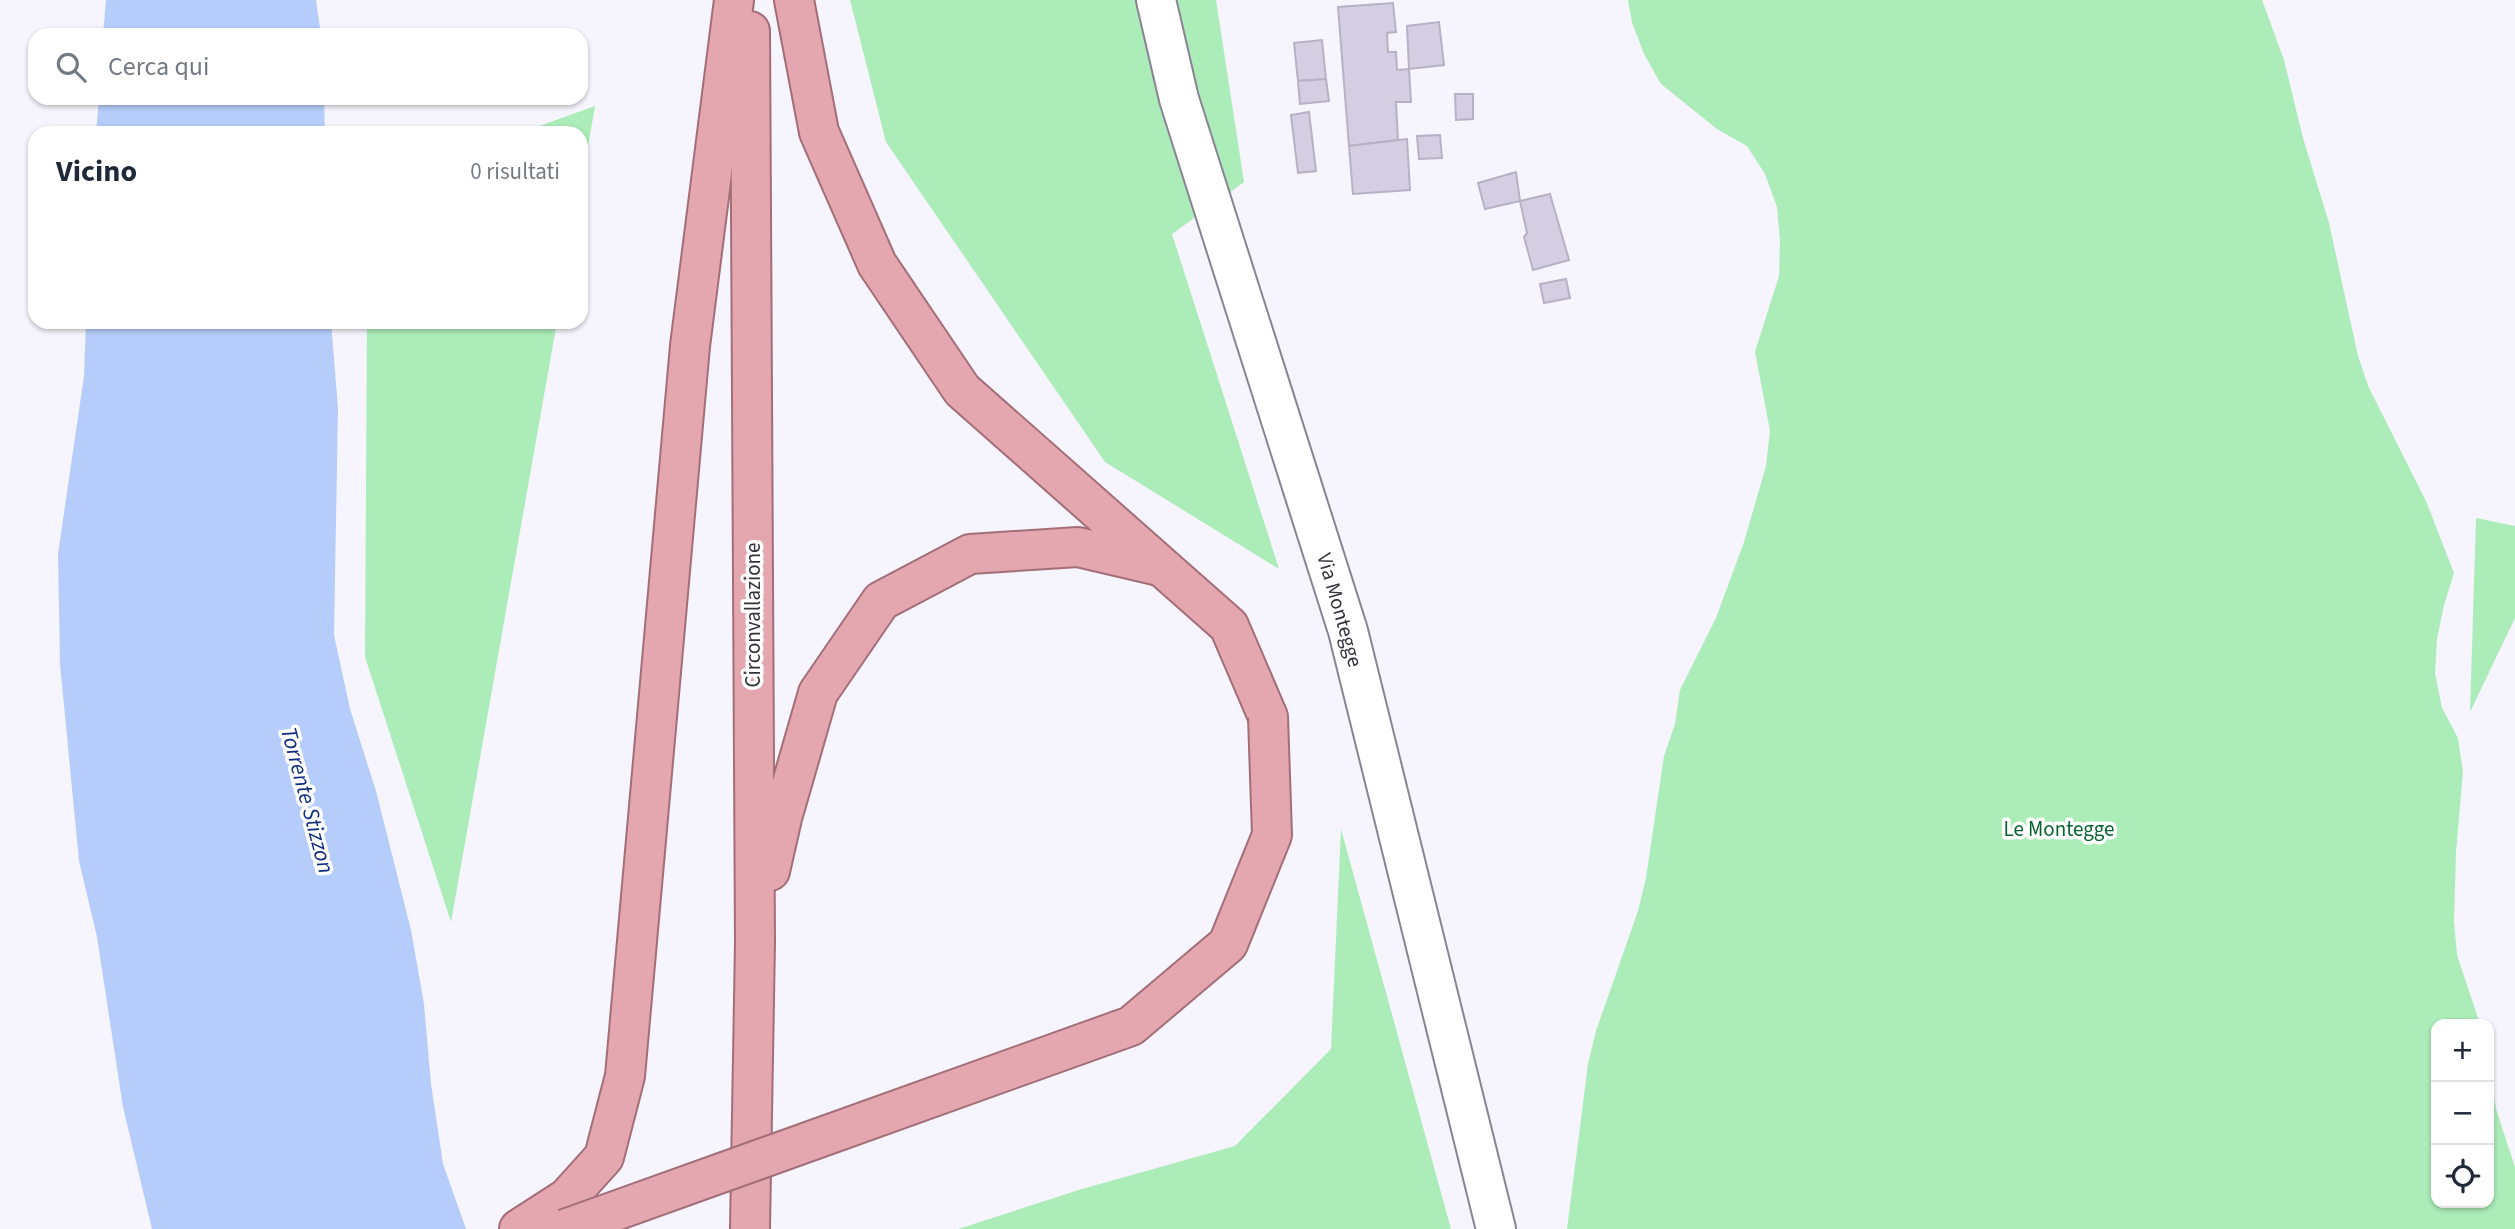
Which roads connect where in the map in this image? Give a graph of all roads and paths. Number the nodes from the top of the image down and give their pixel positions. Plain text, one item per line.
1 (734, 0) edge
2 (750, 0) edge
3 (794, 0) edge
4 (1156, 0) edge
5 (1161, 567) junction
6 (755, 942) junction
7 (519, 1229) edge
8 (565, 1229) edge
9 (750, 1229) edge
10 (1496, 1229) edge

1 - 7 highway
2 - 6 highway, Circonvallazione
3 - 5 highway
4 - 10 street, Via Montegge
5 - 6 highway
5 - 8 highway, bridge
6 - 9 highway, Circonvallazione

